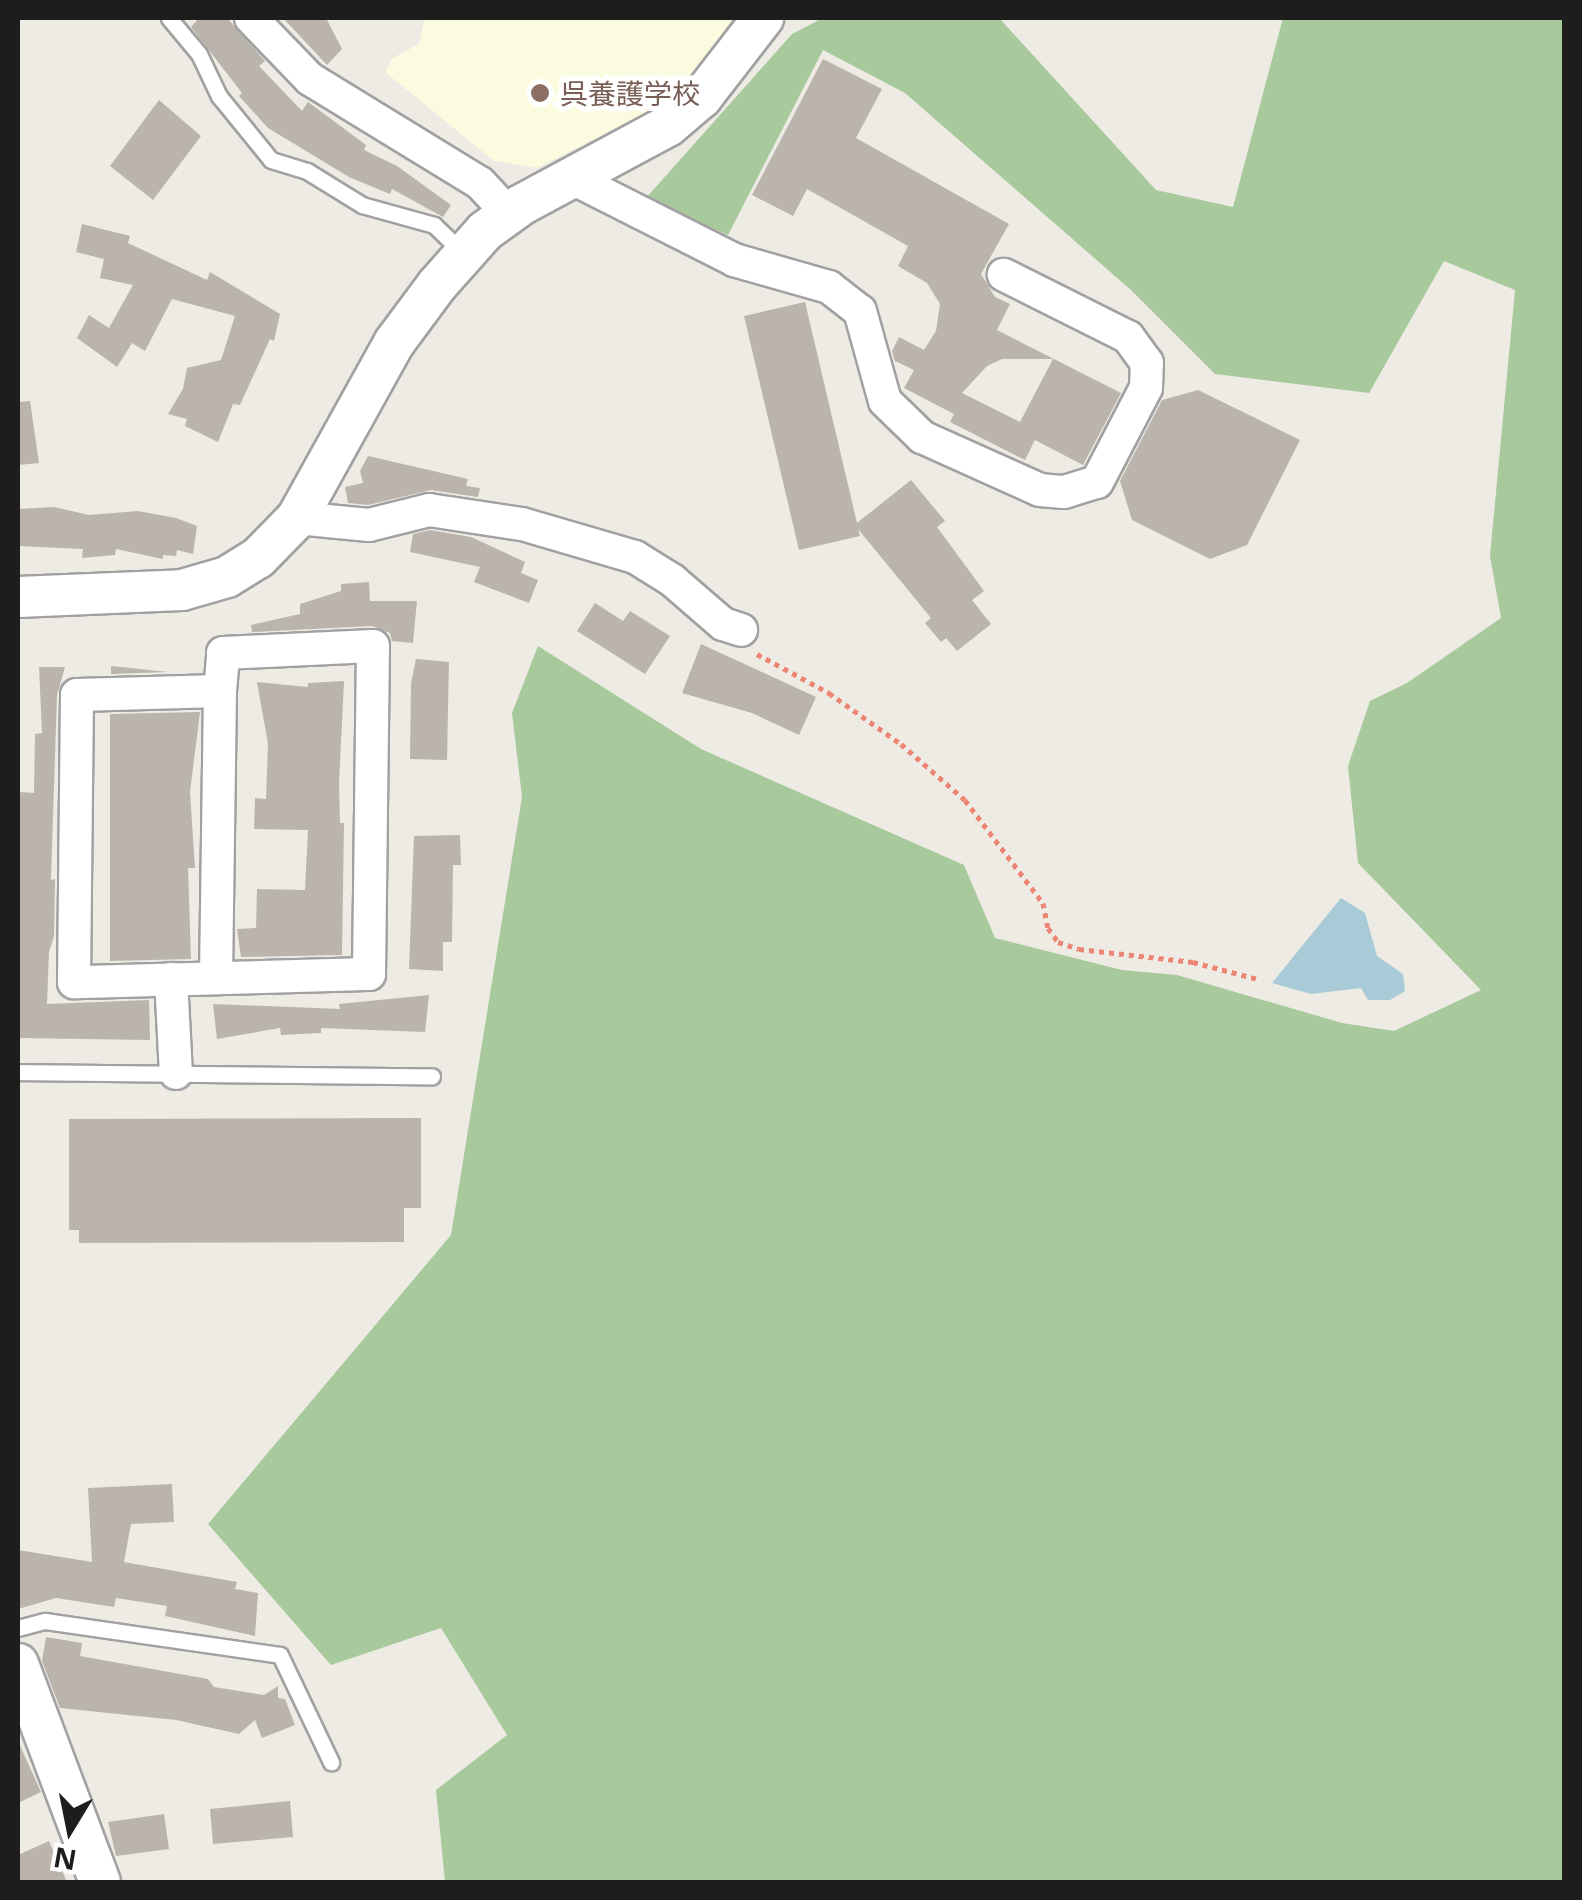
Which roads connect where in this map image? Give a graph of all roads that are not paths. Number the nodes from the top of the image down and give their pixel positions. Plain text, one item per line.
1 (169, 18) edge
2 (252, 18) edge
3 (763, 18) edge
4 (572, 178) junction
5 (509, 214) junction
6 (464, 254) junction
7 (1004, 276) dead end
8 (297, 518) junction
9 (18, 597) edge
10 (748, 642) road end
11 (220, 690) junction
12 (216, 978) junction
13 (171, 979) junction
14 (18, 1072) edge
15 (176, 1073) junction
16 (432, 1076) dead end
17 (18, 1628) edge
18 (18, 1664) edge
19 (330, 1762) dead end
20 (100, 1882) edge

1 - 6 lane
2 - 5 street
3 - 4 street
4 - 5 street
4 - 7 street
5 - 6 street
6 - 8 street
8 - 9 street
8 - 10 street
11 - 12 street
11 - 12 street
11 - 13 street
12 - 13 street
13 - 15 street
14 - 15 lane
15 - 16 lane
17 - 19 lane
18 - 20 street

